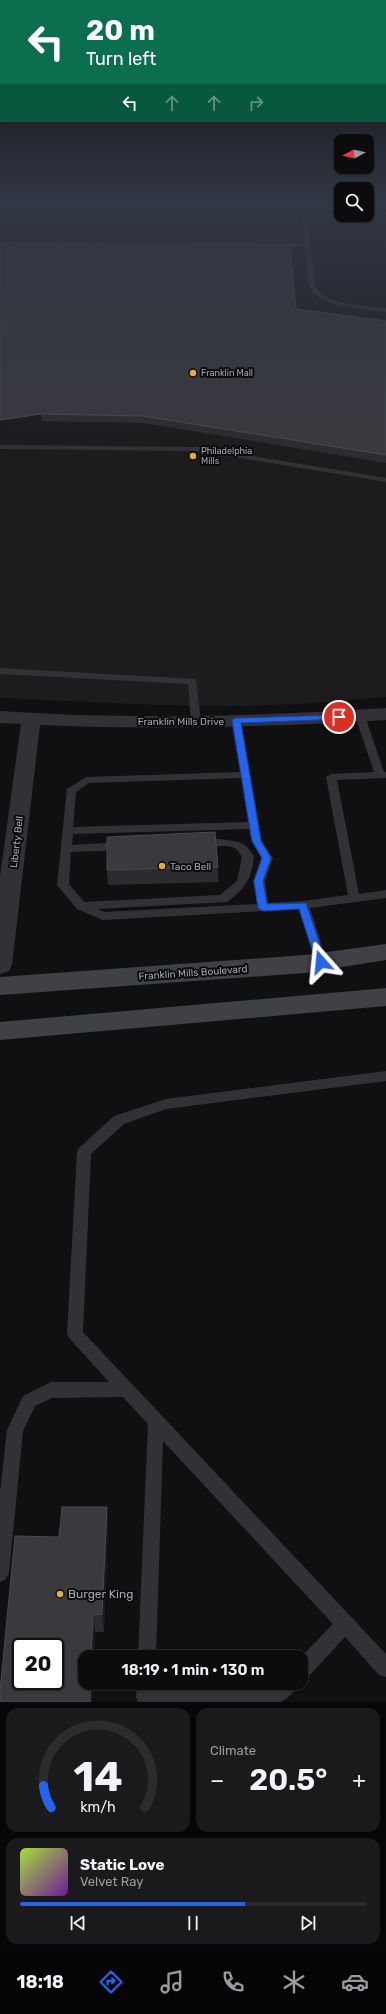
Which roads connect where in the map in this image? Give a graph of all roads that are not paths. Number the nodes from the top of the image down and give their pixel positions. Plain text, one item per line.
1 (312, 282) edge
2 (386, 310) edge
3 (0, 447) edge
4 (386, 480) edge
5 (0, 672) edge
6 (386, 714) edge
7 (360, 716) junction
8 (0, 717) edge
9 (31, 719) junction
10 (236, 720) junction
11 (196, 721) junction
12 (246, 775) junction
13 (383, 775) edge
14 (254, 825) junction
15 (67, 831) junction
16 (190, 843) edge
17 (136, 846) edge
18 (66, 849) junction
19 (386, 894) edge
20 (354, 898) junction
21 (303, 905) junction
22 (80, 906) junction
23 (263, 908) junction
24 (386, 952) edge
25 (321, 962) junction
26 (0, 965) edge
27 (0, 986) edge
28 (386, 997) edge
29 (0, 1031) edge
30 (386, 1076) edge
31 (127, 1389) junction
32 (156, 1420) junction
33 (0, 1572) edge
34 (345, 1624) junction
35 (147, 1650) edge
36 (308, 1663) edge
37 (386, 1668) edge
38 (146, 1690) edge
39 (283, 1693) edge

1 - 2 lane
3 - 4 lane
5 - 11 lane
6 - 7 street, Franklin Mills Drive
7 - 10 street, Franklin Mills Drive
7 - 13 lane
8 - 9 street, Franklin Mills Drive
9 - 11 street, Franklin Mills Drive
9 - 26 street, Liberty Bell
10 - 11 street, Franklin Mills Drive
10 - 12 lane
12 - 14 lane
12 - 15 lane
13 - 20 lane
14 - 15 lane
14 - 23 lane
15 - 18 lane
16 - 22 lane
17 - 18 lane
18 - 22 lane
19 - 20 lane
20 - 21 lane
21 - 23 lane
21 - 25 lane
22 - 23 lane
24 - 25 street, Franklin Mills Boulevard
25 - 27 street, Franklin Mills Boulevard
28 - 29 street
30 - 31 lane
31 - 32 lane
31 - 33 lane
32 - 34 lane
32 - 35 lane
34 - 36 lane
34 - 37 lane
38 - 39 lane

